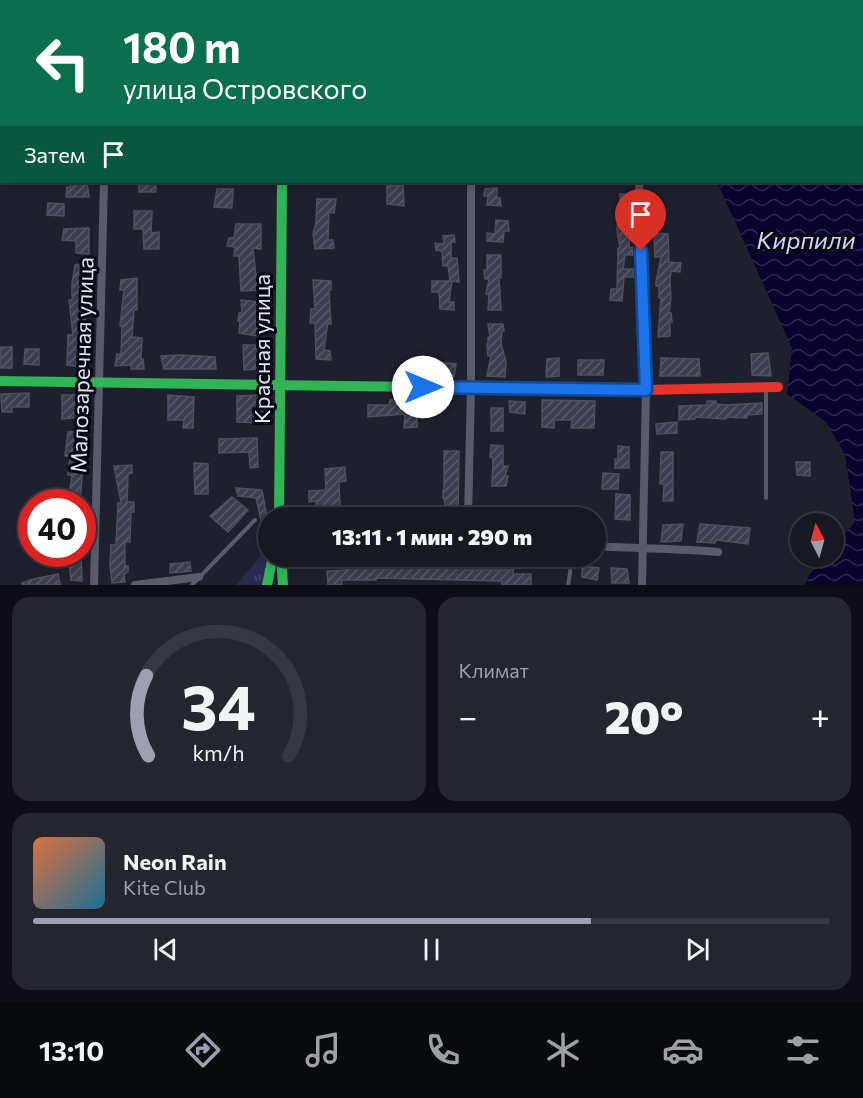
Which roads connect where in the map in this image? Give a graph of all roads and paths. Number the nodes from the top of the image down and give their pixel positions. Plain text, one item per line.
1 (104, 183) edge
2 (282, 183) edge
3 (471, 183) edge
4 (639, 183) edge
5 (0, 381) edge
6 (99, 383) junction
7 (281, 385) junction
8 (471, 387) junction
9 (772, 387) joint
10 (646, 390) junction
11 (766, 498) dead end
12 (279, 507) edge
13 (468, 507) edge
14 (255, 520) dead end
15 (606, 547) edge
16 (643, 549) junction
17 (718, 552) dead end
18 (271, 567) edge
19 (281, 567) edge
20 (570, 567) edge
21 (199, 577) junction
22 (94, 585) edge
23 (135, 585) edge
24 (192, 585) edge
25 (267, 585) edge
26 (283, 585) edge
27 (568, 585) edge
28 (642, 585) edge

1 - 6 street, Малозаречная улица
2 - 7 street, Красная улица
3 - 8 street
4 - 10 street
5 - 6 street
6 - 7 street
6 - 22 street, Малозаречная улица
7 - 8 street
7 - 12 street, Красная улица
8 - 10 street
8 - 13 street
9 - 10 street
9 - 11 lane
10 - 16 street
14 - 21 lane
15 - 16 street
16 - 17 street
16 - 28 street
18 - 25 street
19 - 26 street
20 - 27 lane
21 - 23 street
21 - 24 lane

